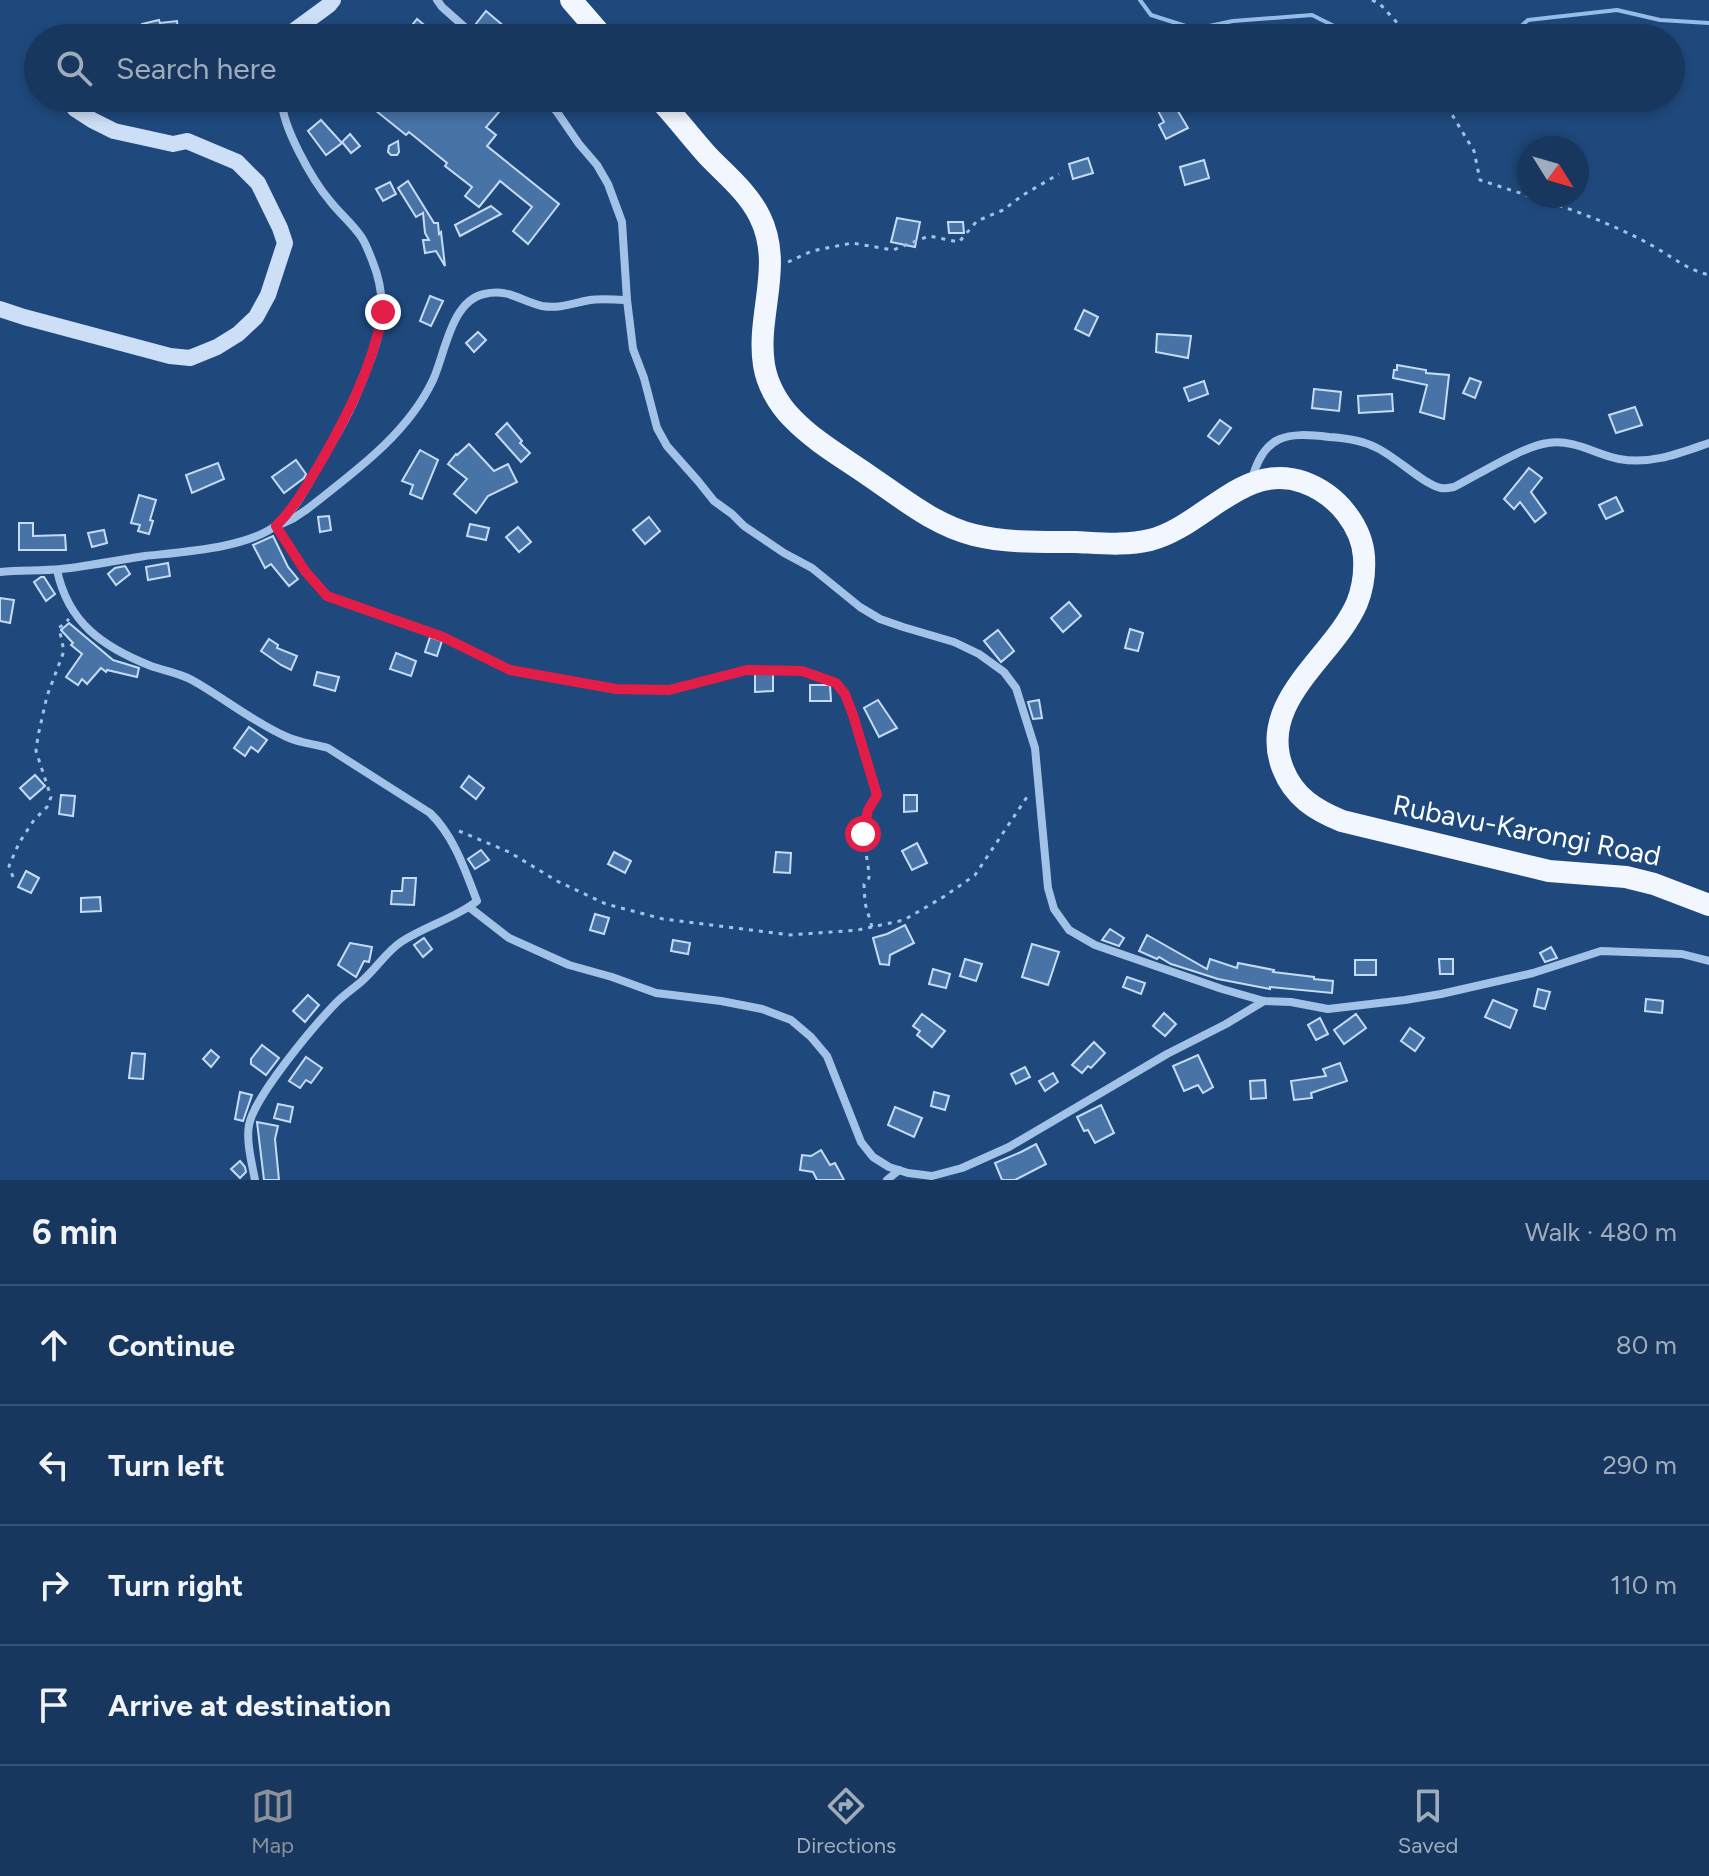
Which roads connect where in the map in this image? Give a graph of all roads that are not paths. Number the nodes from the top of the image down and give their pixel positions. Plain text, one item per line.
1 (333, 0) edge
2 (437, 0) edge
3 (571, 0) edge
4 (306, 24) edge
5 (462, 24) edge
6 (592, 24) edge
7 (80, 112) edge
8 (282, 112) edge
9 (556, 112) edge
10 (670, 112) edge
11 (627, 300) junction
12 (0, 309) edge
13 (1709, 443) edge
14 (1251, 484) junction
15 (276, 526) junction
16 (1, 570) edge
17 (57, 570) junction
18 (1709, 905) edge
19 (469, 907) junction
20 (1709, 961) edge
21 (1264, 1001) junction
22 (899, 1170) junction
23 (255, 1180) edge
24 (887, 1180) edge

1 - 4 main road
2 - 5 street
3 - 6 highway
7 - 12 main road
8 - 15 street
9 - 11 street
10 - 14 highway, Rubavu-Karongi Road
11 - 15 street
11 - 21 street
13 - 14 street
14 - 18 highway, Rubavu-Karongi Road
15 - 17 street
16 - 17 street
17 - 19 street
19 - 22 street
19 - 23 street
20 - 21 street
21 - 22 street
22 - 24 street

